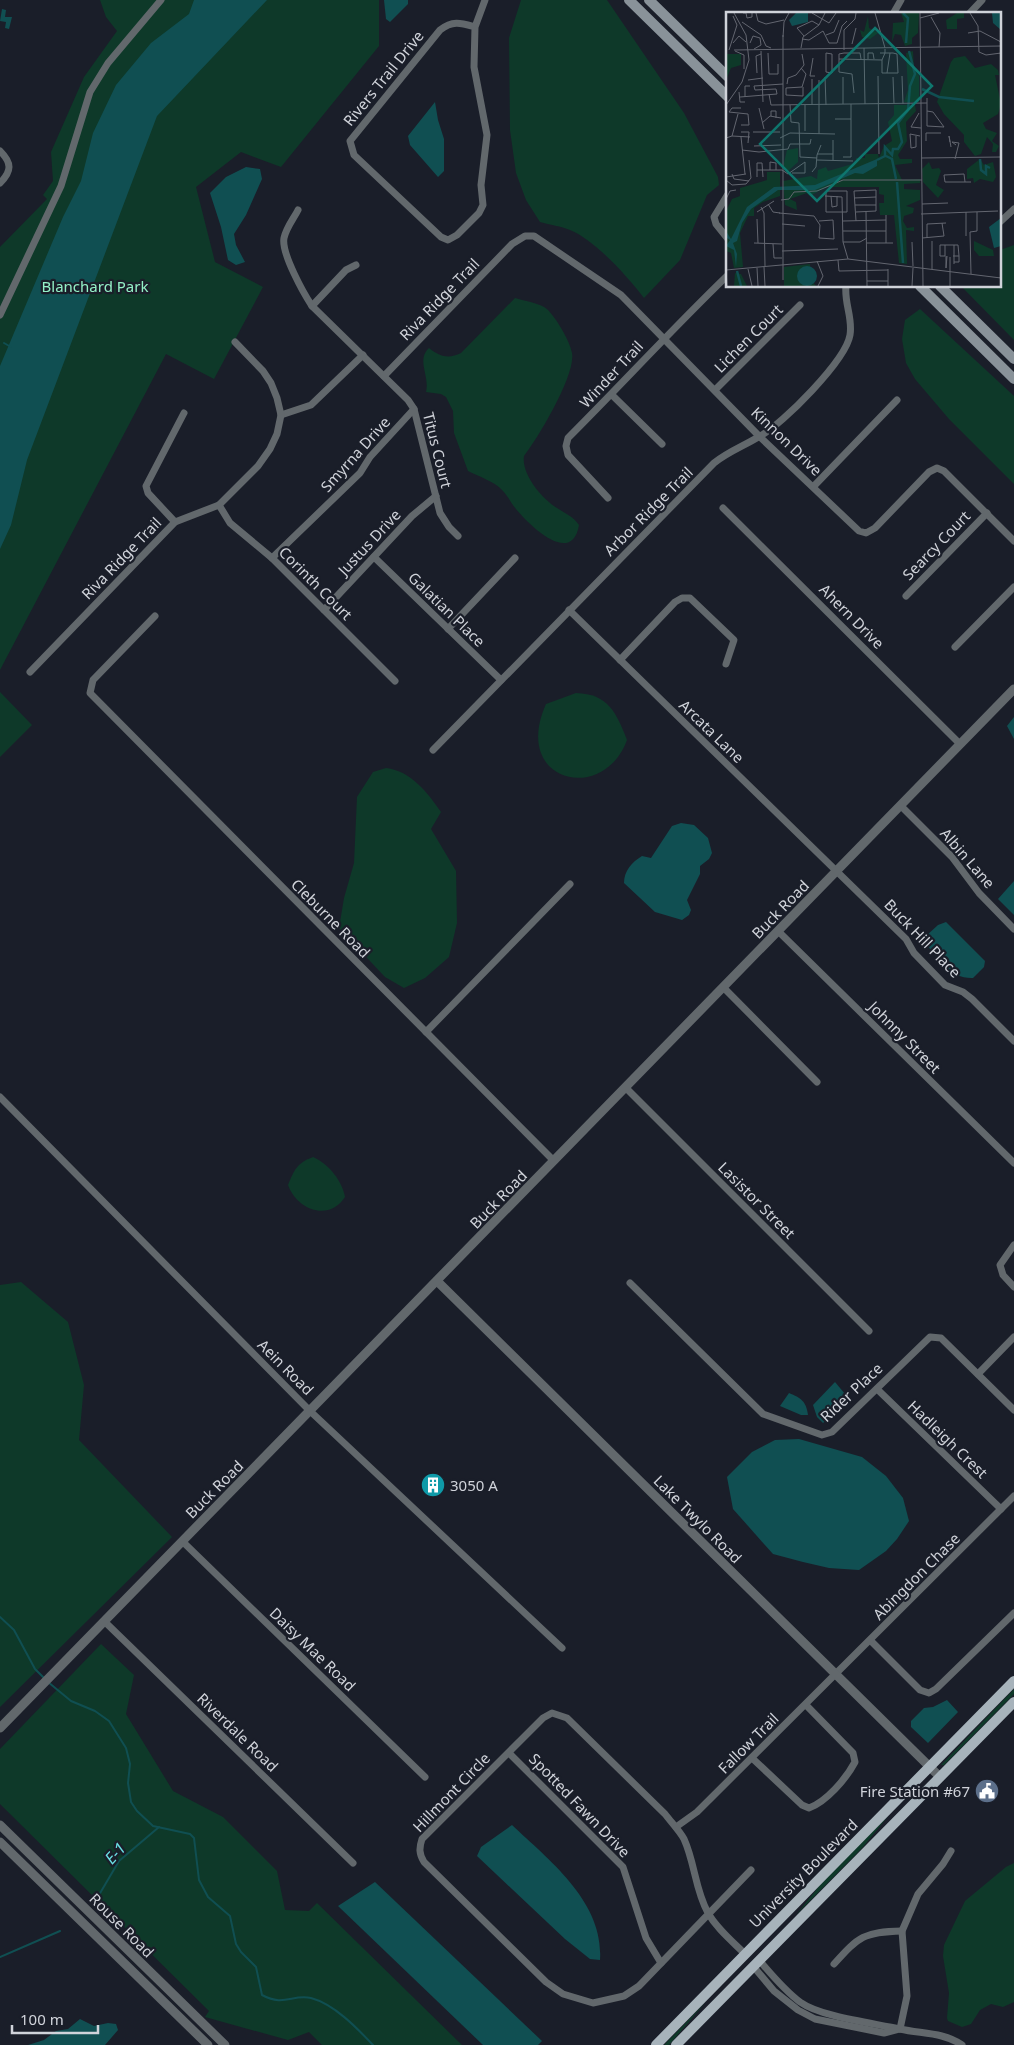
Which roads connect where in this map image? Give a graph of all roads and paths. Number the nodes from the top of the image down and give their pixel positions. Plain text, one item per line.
1 (161, 0) edge
2 (485, 0) edge
3 (629, 0) edge
4 (649, 0) edge
5 (901, 0) edge
6 (982, 0) edge
7 (894, 12) edge
8 (971, 12) edge
9 (475, 27) junction
10 (726, 75) edge
11 (726, 95) edge
12 (0, 151) edge
13 (0, 183) edge
14 (726, 197) edge
15 (1014, 208) edge
16 (298, 210) dead end
17 (1002, 220) edge
18 (534, 236) joint
19 (726, 236) edge
20 (356, 265) dead end
21 (726, 277) edge
22 (846, 288) edge
23 (922, 288) edge
24 (942, 288) edge
25 (800, 305) dead end
26 (312, 306) junction
27 (0, 315) edge
28 (664, 338) junction
29 (235, 342) dead end
30 (362, 355) junction
31 (1014, 359) edge
32 (384, 376) junction
33 (1014, 379) edge
34 (715, 390) junction
35 (612, 395) junction
36 (897, 400) dead end
37 (414, 409) junction
38 (184, 413) dead end
39 (281, 415) junction
40 (760, 436) junction
41 (662, 444) dead end
42 (814, 486) junction
43 (436, 496) junction
44 (608, 498) dead end
45 (218, 505) junction
46 (723, 508) dead end
47 (986, 513) junction
48 (175, 522) junction
49 (458, 536) dead end
50 (1014, 541) edge
51 (374, 557) junction
52 (272, 558) junction
53 (514, 558) dead end
54 (1014, 587) edge
55 (906, 596) dead end
56 (324, 610) junction
57 (569, 610) junction
58 (155, 616) dead end
59 (448, 629) junction
60 (955, 647) dead end
61 (620, 660) junction
62 (726, 664) dead end
63 (30, 672) dead end
64 (501, 680) junction
65 (395, 681) dead end
66 (1014, 689) edge
67 (960, 744) junction
68 (433, 750) dead end
69 (901, 806) junction
70 (837, 871) junction
71 (570, 884) dead end
72 (1014, 929) edge
73 (778, 931) junction
74 (723, 987) junction
75 (426, 1032) junction
76 (1014, 1041) edge
77 (817, 1082) dead end
78 (626, 1088) junction
79 (0, 1097) edge
80 (554, 1161) junction
81 (1014, 1163) edge
82 (1014, 1245) edge
83 (437, 1281) junction
84 (630, 1283) dead end
85 (1014, 1287) edge
86 (869, 1331) dead end
87 (1014, 1337) edge
88 (978, 1374) junction
89 (877, 1389) junction
90 (1014, 1410) edge
91 (310, 1411) junction
92 (1014, 1496) edge
93 (1001, 1509) junction
94 (182, 1541) junction
95 (1014, 1613) edge
96 (104, 1621) junction
97 (870, 1641) junction
98 (562, 1648) dead end
99 (837, 1674) junction
100 (1014, 1681) edge
101 (1014, 1702) edge
102 (806, 1705) junction
103 (0, 1728) edge
104 (509, 1753) junction
105 (752, 1758) junction
106 (930, 1766) junction
107 (425, 1777) dead end
108 (940, 1777) junction
109 (0, 1825) edge
110 (676, 1827) junction
111 (0, 1842) edge
112 (951, 1850) dead end
113 (353, 1863) dead end
114 (751, 1870) dead end
115 (708, 1914) junction
116 (766, 1931) junction
117 (902, 1931) junction
118 (745, 1954) junction
119 (661, 1963) junction
120 (756, 1963) junction
121 (834, 1964) dead end
122 (734, 1986) junction
123 (900, 2029) junction
124 (208, 2045) edge
125 (225, 2045) edge
126 (656, 2045) edge
127 (676, 2045) edge
128 (962, 2045) edge

1 - 27 street
2 - 9 street, Rivers Trail Drive
3 - 11 main road
4 - 10 main road
5 - 7 street
6 - 8 street
9 - 9 street, Rivers Trail Drive
12 - 13 street
14 - 19 street
15 - 17 street
16 - 26 street
18 - 28 street, Kinnon Drive
18 - 32 street, Riva Ridge Trail
20 - 26 street
21 - 28 street, Winder Trail
22 - 40 street, Arbor Ridge Trail
23 - 33 main road
24 - 31 main road
25 - 34 street, Lichen Court
26 - 30 street
28 - 34 street, Kinnon Drive
28 - 35 street, Winder Trail
29 - 39 street
30 - 32 street
30 - 39 street
32 - 37 street, Titus Court
34 - 40 street, Kinnon Drive
35 - 41 street
35 - 44 street, Winder Trail
36 - 42 street
37 - 43 street, Titus Court
37 - 52 street, Smyrna Drive
38 - 48 street
39 - 45 street, Riva Ridge Trail
40 - 42 street, Kinnon Drive
40 - 57 street, Arbor Ridge Trail
42 - 47 street, Kinnon Drive
43 - 49 street, Titus Court
43 - 51 street, Justus Drive
45 - 48 street, Riva Ridge Trail
45 - 52 street, Corinth Court
46 - 67 street, Ahern Drive
47 - 50 street, Kinnon Drive
47 - 55 street, Searcy Court
48 - 63 street, Riva Ridge Trail
51 - 56 street, Justus Drive
51 - 59 street, Galatian Place
52 - 56 street, Corinth Court
53 - 59 street
54 - 60 street
56 - 65 street, Corinth Court
57 - 61 street, Arcata Lane
57 - 64 street, Arbor Ridge Trail
58 - 75 street, Cleburne Road
59 - 64 street, Galatian Place
61 - 62 street
61 - 70 street, Arcata Lane
64 - 68 street, Arbor Ridge Trail
66 - 67 street, Buck Road
67 - 69 street, Buck Road
69 - 70 street, Buck Road
69 - 72 street, Albin Lane
70 - 73 street, Buck Road
70 - 76 street, Buck Hill Place
71 - 75 street
73 - 74 street, Buck Road
73 - 81 street, Johnny Street
74 - 77 street
74 - 78 street, Buck Road
75 - 80 street, Cleburne Road
78 - 80 street, Buck Road
78 - 86 street, Lasistor Street
79 - 91 street, Aein Road
80 - 83 street, Buck Road
82 - 85 street
83 - 91 street, Buck Road
83 - 99 street, Lake Twylo Road
84 - 89 street, Rider Place
87 - 88 street
88 - 89 street, Rider Place
88 - 90 street, Rider Place
89 - 93 street, Hadleigh Crest
91 - 94 street, Buck Road
91 - 98 street, Aein Road
92 - 93 street, Abingdon Chase
93 - 97 street, Abingdon Chase
94 - 96 street, Buck Road
94 - 107 street, Daisy Mae Road
95 - 97 street
96 - 103 street, Buck Road
96 - 113 street, Riverdale Road
97 - 99 street, Abingdon Chase
99 - 102 street, Fallow Trail
99 - 106 street, Lake Twylo Road
100 - 106 main road, University Boulevard
101 - 108 main road, University Boulevard
102 - 105 street, Fallow Trail
102 - 105 street
104 - 110 street, Hillmont Circle
104 - 119 street, Spotted Fawn Drive
104 - 119 street, Hillmont Circle
105 - 110 street, Fallow Trail
106 - 108 street, Lake Twylo Road
106 - 116 main road, University Boulevard
108 - 120 main road, University Boulevard
109 - 125 street, Rouse Road
110 - 115 street, Hillmont Circle
111 - 124 street, Rouse Road
112 - 117 street
114 - 115 street
115 - 118 street, Hillmont Circle
115 - 119 street, Hillmont Circle
116 - 118 main road, University Boulevard
116 - 120 main road
117 - 121 street
117 - 123 street
118 - 122 main road
118 - 126 main road, University Boulevard
120 - 122 main road, University Boulevard
120 - 123 street
122 - 127 main road, University Boulevard
123 - 128 street

